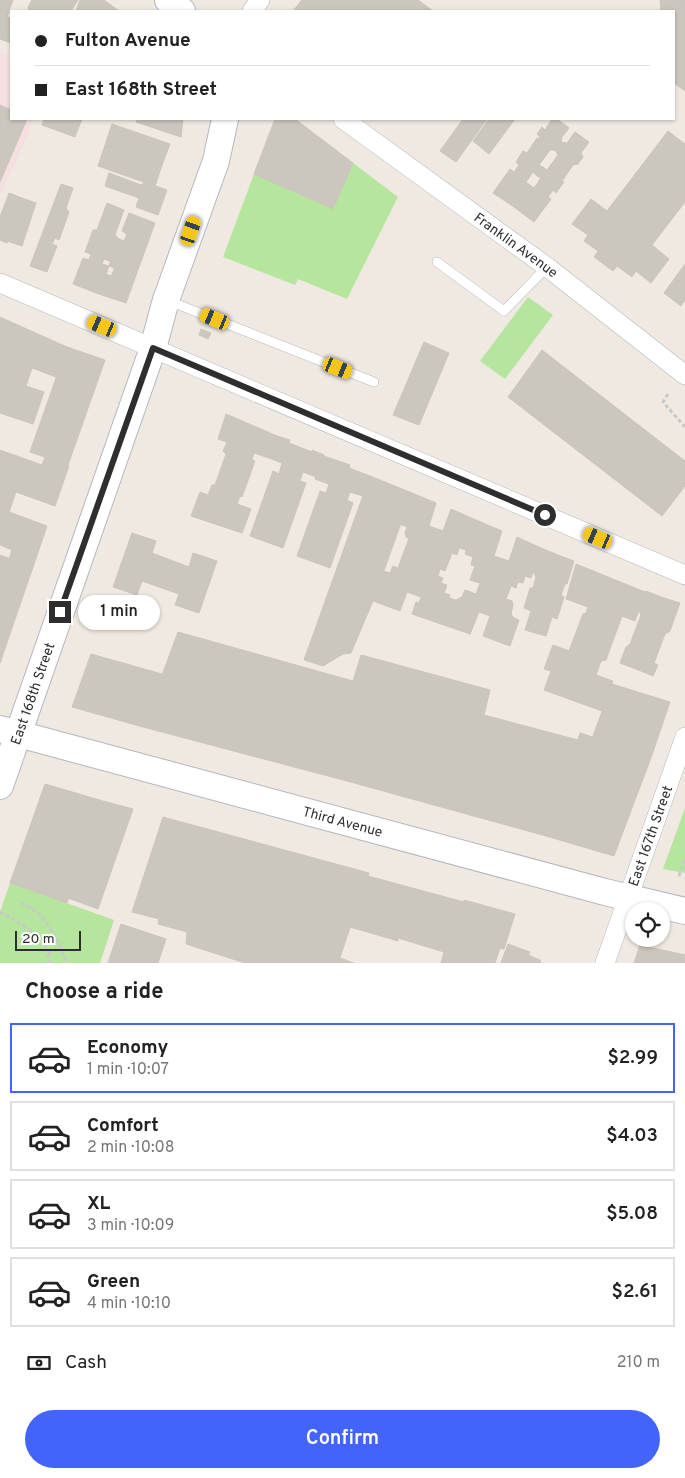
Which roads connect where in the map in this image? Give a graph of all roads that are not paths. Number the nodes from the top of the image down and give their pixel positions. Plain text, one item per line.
1 (168, 0) edge
2 (181, 10) edge
3 (225, 120) edge
4 (344, 120) edge
5 (438, 262) dead end
6 (547, 267) junction
7 (0, 283) edge
8 (166, 300) junction
9 (153, 348) junction
10 (685, 375) edge
11 (374, 382) dead end
12 (685, 575) edge
13 (9, 732) edge
14 (685, 738) edge
15 (0, 786) edge
16 (627, 898) junction
17 (685, 911) edge
18 (605, 963) edge

1 - 2 street
3 - 8 street, East 168th Street
4 - 6 street, Franklin Avenue
5 - 6 lane
6 - 10 street, Franklin Avenue
7 - 9 street
8 - 9 street, East 168th Street
8 - 11 lane
9 - 12 street
9 - 13 street, East 168th Street
13 - 15 street, East 168th Street
13 - 16 street, Third Avenue
14 - 16 street, East 167th Street
16 - 17 street, Third Avenue
16 - 18 street, East 167th Street

